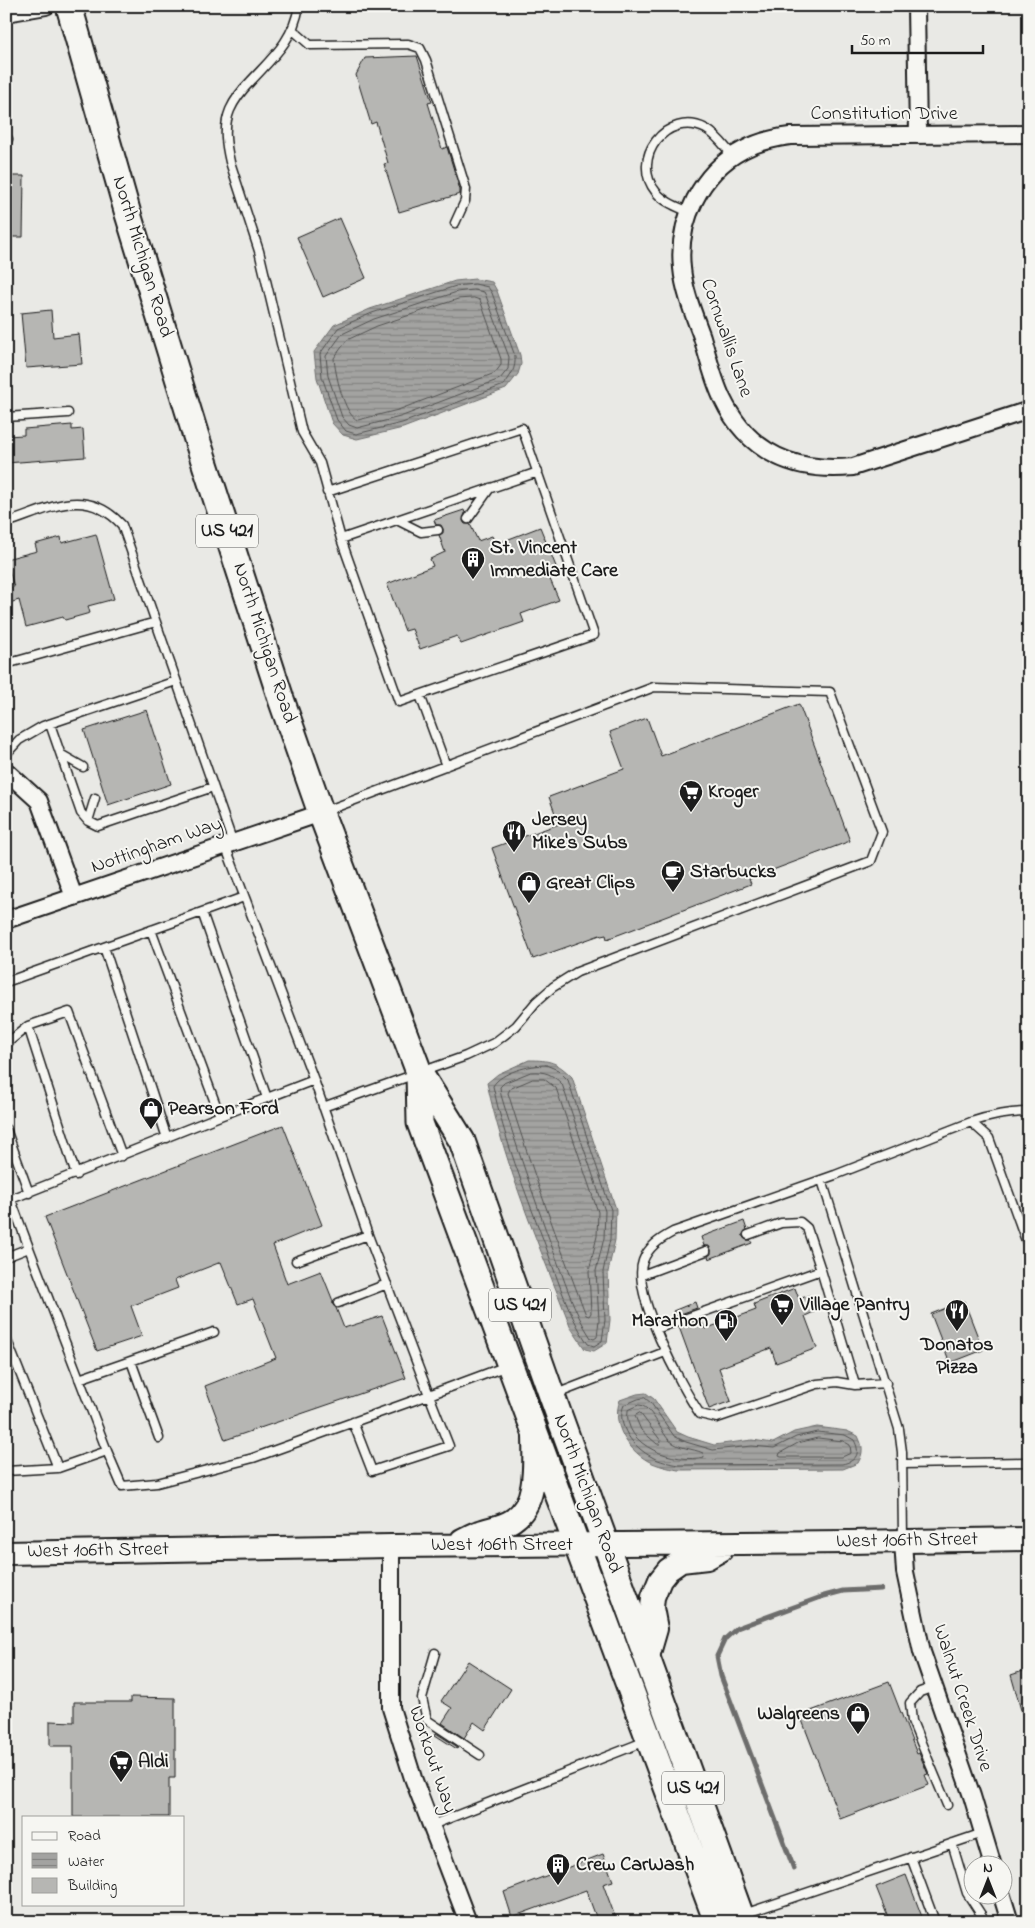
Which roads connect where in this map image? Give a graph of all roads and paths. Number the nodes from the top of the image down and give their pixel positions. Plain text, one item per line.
1 (46, 6) edge
2 (69, 6) edge
3 (299, 6) edge
4 (916, 6) edge
5 (6, 13) edge
6 (293, 30) junction
7 (1029, 134) edge
8 (918, 135) junction
9 (738, 153) junction
10 (689, 212) junction
11 (455, 223) dead end
12 (1029, 410) edge
13 (68, 413) dead end
14 (6, 417) edge
15 (538, 472) junction
16 (490, 488) junction
17 (327, 492) junction
18 (468, 519) dead end
19 (397, 520) junction
20 (6, 523) edge
21 (438, 530) dead end
22 (341, 539) junction
23 (156, 622) junction
24 (6, 664) edge
25 (176, 681) junction
26 (420, 695) junction
27 (50, 724) junction
28 (6, 754) edge
29 (62, 755) junction
30 (446, 766) junction
31 (83, 767) dead end
32 (6, 771) edge
33 (213, 787) junction
34 (95, 798) dead end
35 (321, 812) junction
36 (88, 821) junction
37 (229, 844) junction
38 (74, 897) junction
39 (244, 897) junction
40 (202, 912) junction
41 (6, 920) edge
42 (152, 930) junction
43 (104, 947) junction
44 (6, 982) edge
45 (28, 1026) junction
46 (6, 1044) edge
47 (419, 1072) junction
48 (314, 1080) junction
49 (267, 1098) junction
50 (323, 1107) junction
51 (1029, 1112) edge
52 (220, 1116) junction
53 (971, 1122) junction
54 (6, 1129) edge
55 (167, 1138) junction
56 (122, 1156) junction
57 (76, 1175) junction
58 (822, 1180) junction
59 (29, 1193) junction
60 (8, 1201) edge
61 (368, 1235) junction
62 (748, 1235) dead end
63 (29, 1248) junction
64 (1029, 1249) edge
65 (706, 1251) dead end
66 (6, 1257) edge
67 (296, 1261) dead end
68 (821, 1270) junction
69 (642, 1275) junction
70 (386, 1284) junction
71 (338, 1303) dead end
72 (656, 1330) junction
73 (214, 1332) dead end
74 (6, 1338) edge
75 (665, 1352) junction
76 (131, 1361) junction
77 (510, 1365) junction
78 (79, 1380) junction
79 (886, 1383) junction
80 (855, 1385) junction
81 (429, 1396) junction
82 (552, 1396) junction
83 (353, 1422) junction
84 (534, 1430) junction
85 (159, 1438) dead end
86 (107, 1451) junction
87 (1029, 1462) edge
88 (902, 1464) junction
89 (58, 1468) junction
90 (7, 1470) edge
91 (1029, 1539) edge
92 (903, 1541) junction
93 (734, 1544) junction
94 (451, 1545) junction
95 (576, 1545) junction
96 (606, 1545) junction
97 (392, 1546) junction
98 (6, 1553) edge
99 (435, 1654) dead end
100 (647, 1660) junction
101 (934, 1687) junction
102 (648, 1740) junction
103 (480, 1756) dead end
104 (947, 1805) dead end
105 (432, 1825) junction
106 (983, 1832) junction
107 (952, 1843) junction
108 (990, 1856) edge
109 (911, 1857) junction
110 (1005, 1906) edge
111 (726, 1920) edge
112 (468, 1922) edge
113 (935, 1922) edge
114 (982, 1922) edge
115 (1010, 1922) edge

1 - 5 street
2 - 35 main road, North Michigan Road / US 421
3 - 6 lane
4 - 8 street
6 - 11 lane
6 - 17 lane
7 - 8 street, Constitution Drive
8 - 9 street, Constitution Drive
9 - 10 street, Cornwallis Lane
9 - 10 lane
10 - 12 street, Cornwallis Lane
13 - 14 lane
15 - 16 lane
15 - 17 lane
15 - 26 lane
16 - 18 lane
16 - 19 lane
17 - 22 lane
19 - 21 lane
19 - 22 lane
20 - 23 lane
22 - 26 lane
23 - 24 lane
23 - 25 lane
25 - 27 lane
25 - 33 lane
26 - 30 lane
27 - 28 lane
27 - 29 lane
29 - 31 lane
29 - 36 lane
30 - 35 lane
30 - 47 lane
32 - 38 street
33 - 36 lane
33 - 37 lane
34 - 36 lane
35 - 37 street, Nottingham Way
35 - 47 main road, North Michigan Road / US 421
37 - 38 street, Nottingham Way
37 - 39 lane
38 - 41 street, Nottingham Way
39 - 40 lane
39 - 48 lane
40 - 42 lane
40 - 49 lane
42 - 43 lane
42 - 52 lane
43 - 44 lane
43 - 55 lane
45 - 46 lane
45 - 56 lane
45 - 57 lane
47 - 50 lane
47 - 77 main road, North Michigan Road / US 421
47 - 82 main road, North Michigan Road / US 421
48 - 49 lane
48 - 50 lane
49 - 52 lane
50 - 61 lane
51 - 53 lane
52 - 55 lane
53 - 58 lane
53 - 64 lane
54 - 59 lane
55 - 56 lane
56 - 57 lane
57 - 59 lane
58 - 69 lane
58 - 79 lane
59 - 60 lane
60 - 63 lane
61 - 67 lane
61 - 70 lane
62 - 68 lane
63 - 66 lane
63 - 78 lane
65 - 69 lane
68 - 72 lane
68 - 80 lane
69 - 72 lane
70 - 71 lane
70 - 81 lane
72 - 75 lane
73 - 76 lane
74 - 89 lane
75 - 80 lane
75 - 82 lane
76 - 78 lane
76 - 85 lane
77 - 81 lane
77 - 84 main road, North Michigan Road / US 421
78 - 86 lane
79 - 80 lane
79 - 88 lane
81 - 83 lane
81 - 83 lane
82 - 96 main road, North Michigan Road / US 421
83 - 86 lane
84 - 94 street
84 - 95 main road, North Michigan Road / US 421
86 - 89 lane
87 - 88 lane
88 - 92 lane
89 - 90 lane
91 - 92 street, West 106th Street
92 - 93 street, West 106th Street
92 - 101 street, Walnut Creek Drive
93 - 96 street, West 106th Street
93 - 100 street
94 - 95 street, West 106th Street
94 - 97 street, West 106th Street
95 - 96 street, West 106th Street
95 - 102 main road, North Michigan Road / US 421
96 - 100 main road, North Michigan Road / US 421
97 - 98 street, West 106th Street
97 - 105 street, Workout Way
99 - 103 lane
100 - 111 main road, North Michigan Road / US 421
101 - 104 lane
101 - 106 street, Walnut Creek Drive
102 - 105 lane
102 - 111 main road, North Michigan Road / US 421
105 - 112 street, Workout Way
106 - 107 lane
106 - 108 street, Walnut Creek Drive
107 - 109 lane
107 - 114 lane
109 - 111 lane
109 - 113 lane
110 - 115 street

